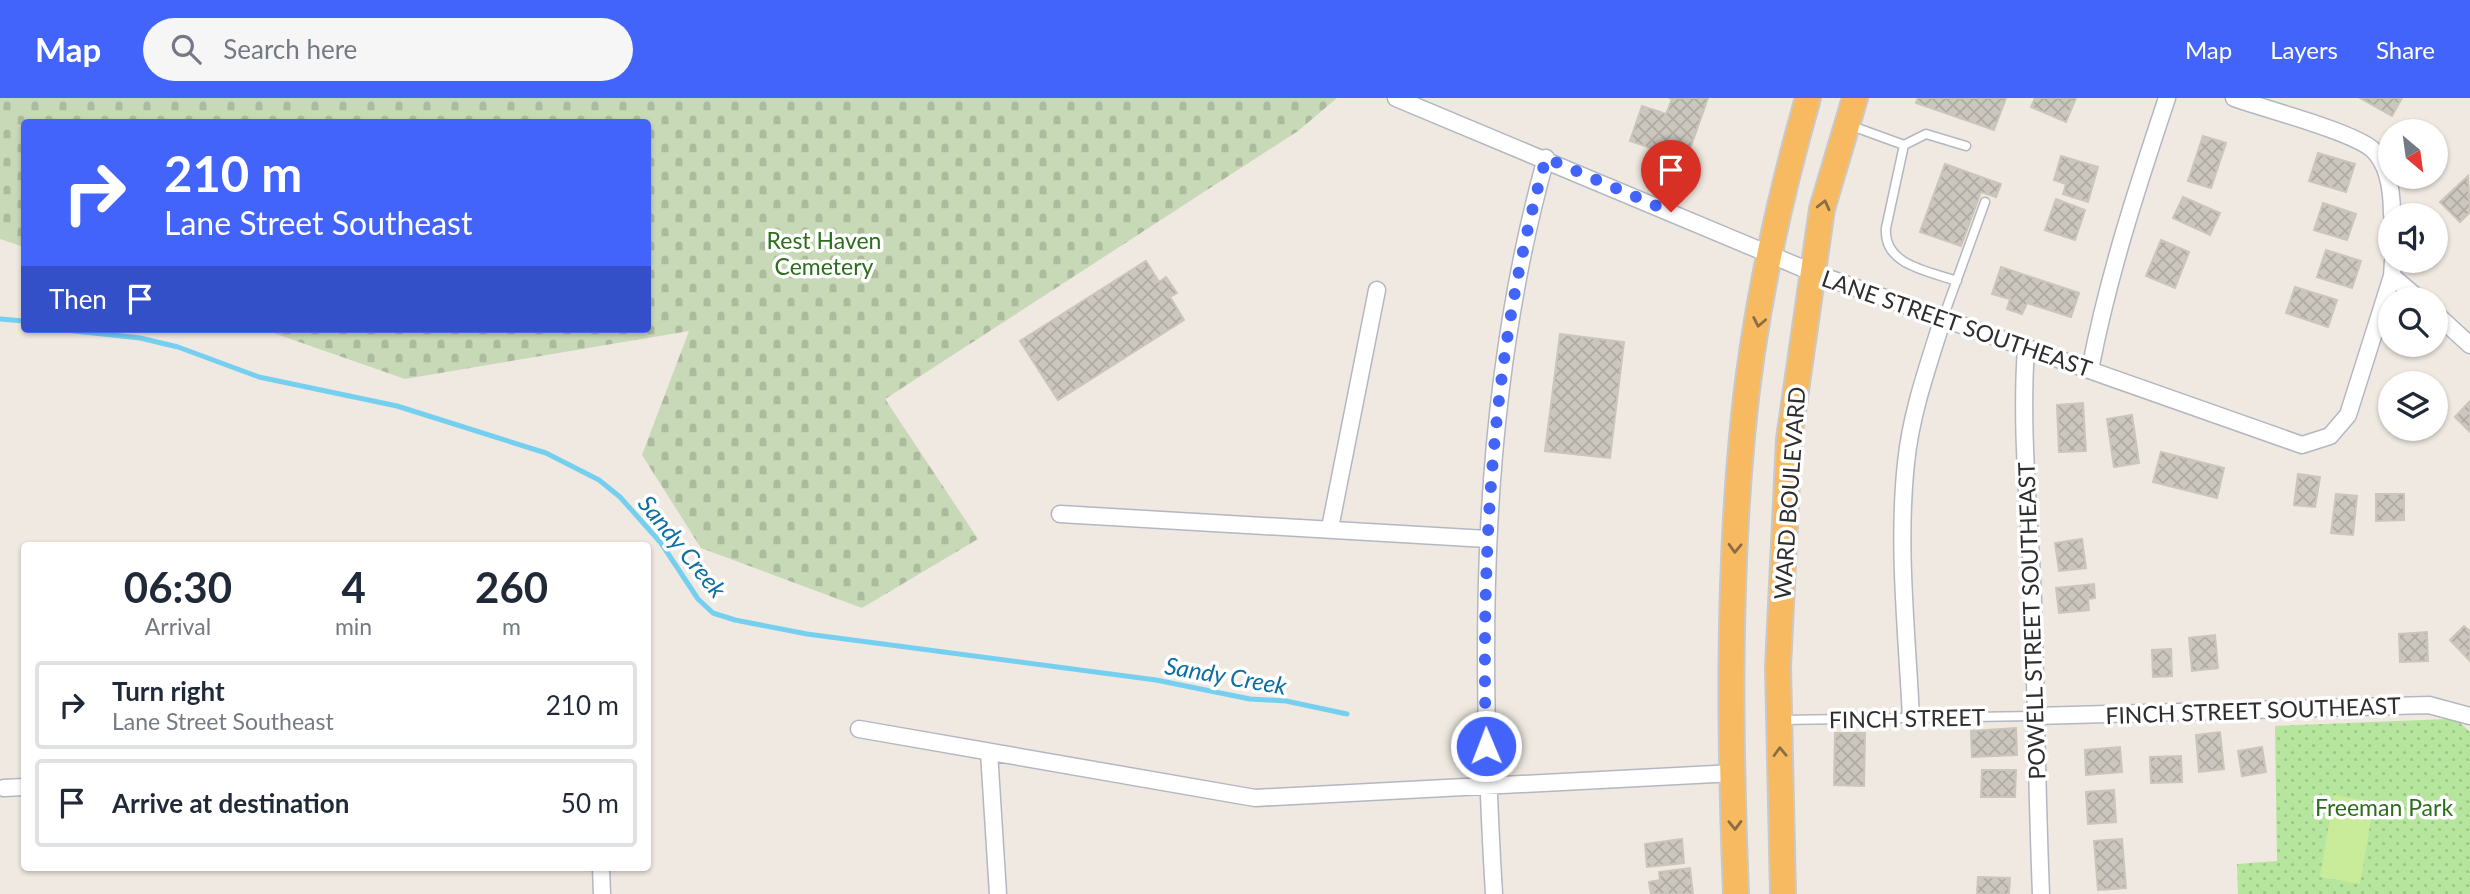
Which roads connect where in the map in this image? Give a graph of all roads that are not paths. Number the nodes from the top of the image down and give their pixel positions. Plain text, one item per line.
1 (1396, 98) edge
2 (1808, 98) edge
3 (1855, 98) edge
4 (2168, 98) edge
5 (2234, 98) edge
6 (1847, 125) junction
7 (1904, 145) junction
8 (1966, 146) dead end
9 (1546, 158) junction
10 (1985, 202) dead end
11 (2392, 203) edge
12 (1772, 255) junction
13 (1814, 272) junction
14 (2391, 273) edge
15 (2397, 273) edge
16 (1957, 281) junction
17 (2409, 287) edge
18 (1377, 290) dead end
19 (1943, 318) junction
20 (2448, 325) edge
21 (2470, 345) edge
22 (2026, 348) junction
23 (2090, 370) junction
24 (1060, 514) dead end
25 (1330, 528) junction
26 (1487, 539) junction
27 (2035, 716) junction
28 (2470, 716) edge
29 (1911, 718) junction
30 (1779, 720) junction
31 (859, 729) dead end
32 (989, 752) junction
33 (1734, 773) junction
34 (1487, 784) junction
35 (21, 787) edge
36 (4, 788) dead end
37 (601, 871) edge
38 (602, 894) edge
39 (998, 894) edge
40 (1494, 894) edge
41 (1736, 894) edge
42 (1783, 894) edge
43 (2041, 894) edge

1 - 9 street, LANE STREET SOUTHEAST
2 - 12 highway, WARD BOULEVARD
3 - 6 highway, WARD BOULEVARD
4 - 23 street
5 - 11 street
6 - 7 lane
13 -> 6 highway, WARD BOULEVARD
7 - 8 lane
7 - 16 lane
9 - 12 street, LANE STREET SOUTHEAST
9 - 26 street
10 - 16 lane
12 - 13 street, LANE STREET SOUTHEAST
12 -> 33 highway, WARD BOULEVARD
13 - 19 street, LANE STREET SOUTHEAST
13 - 30 highway, WARD BOULEVARD
14 - 23 street, LANE STREET SOUTHEAST
15 - 17 street, LANE STREET SOUTHEAST
16 - 19 lane
18 - 25 street
19 - 22 street, LANE STREET SOUTHEAST
19 - 29 street
20 - 21 street
22 - 23 street, LANE STREET SOUTHEAST
22 - 27 street, POWELL STREET SOUTHEAST
24 - 25 street
25 - 26 street
26 - 34 street
27 - 28 street, FINCH STREET SOUTHEAST
27 - 29 lane, FINCH STREET
27 - 43 street, POWELL STREET SOUTHEAST
29 - 30 lane, FINCH STREET
42 -> 30 highway, WARD BOULEVARD
31 - 32 street
32 - 34 street
32 - 39 street
33 - 34 street
33 -> 41 highway, WARD BOULEVARD
34 - 40 street
35 - 36 street
37 - 38 street

